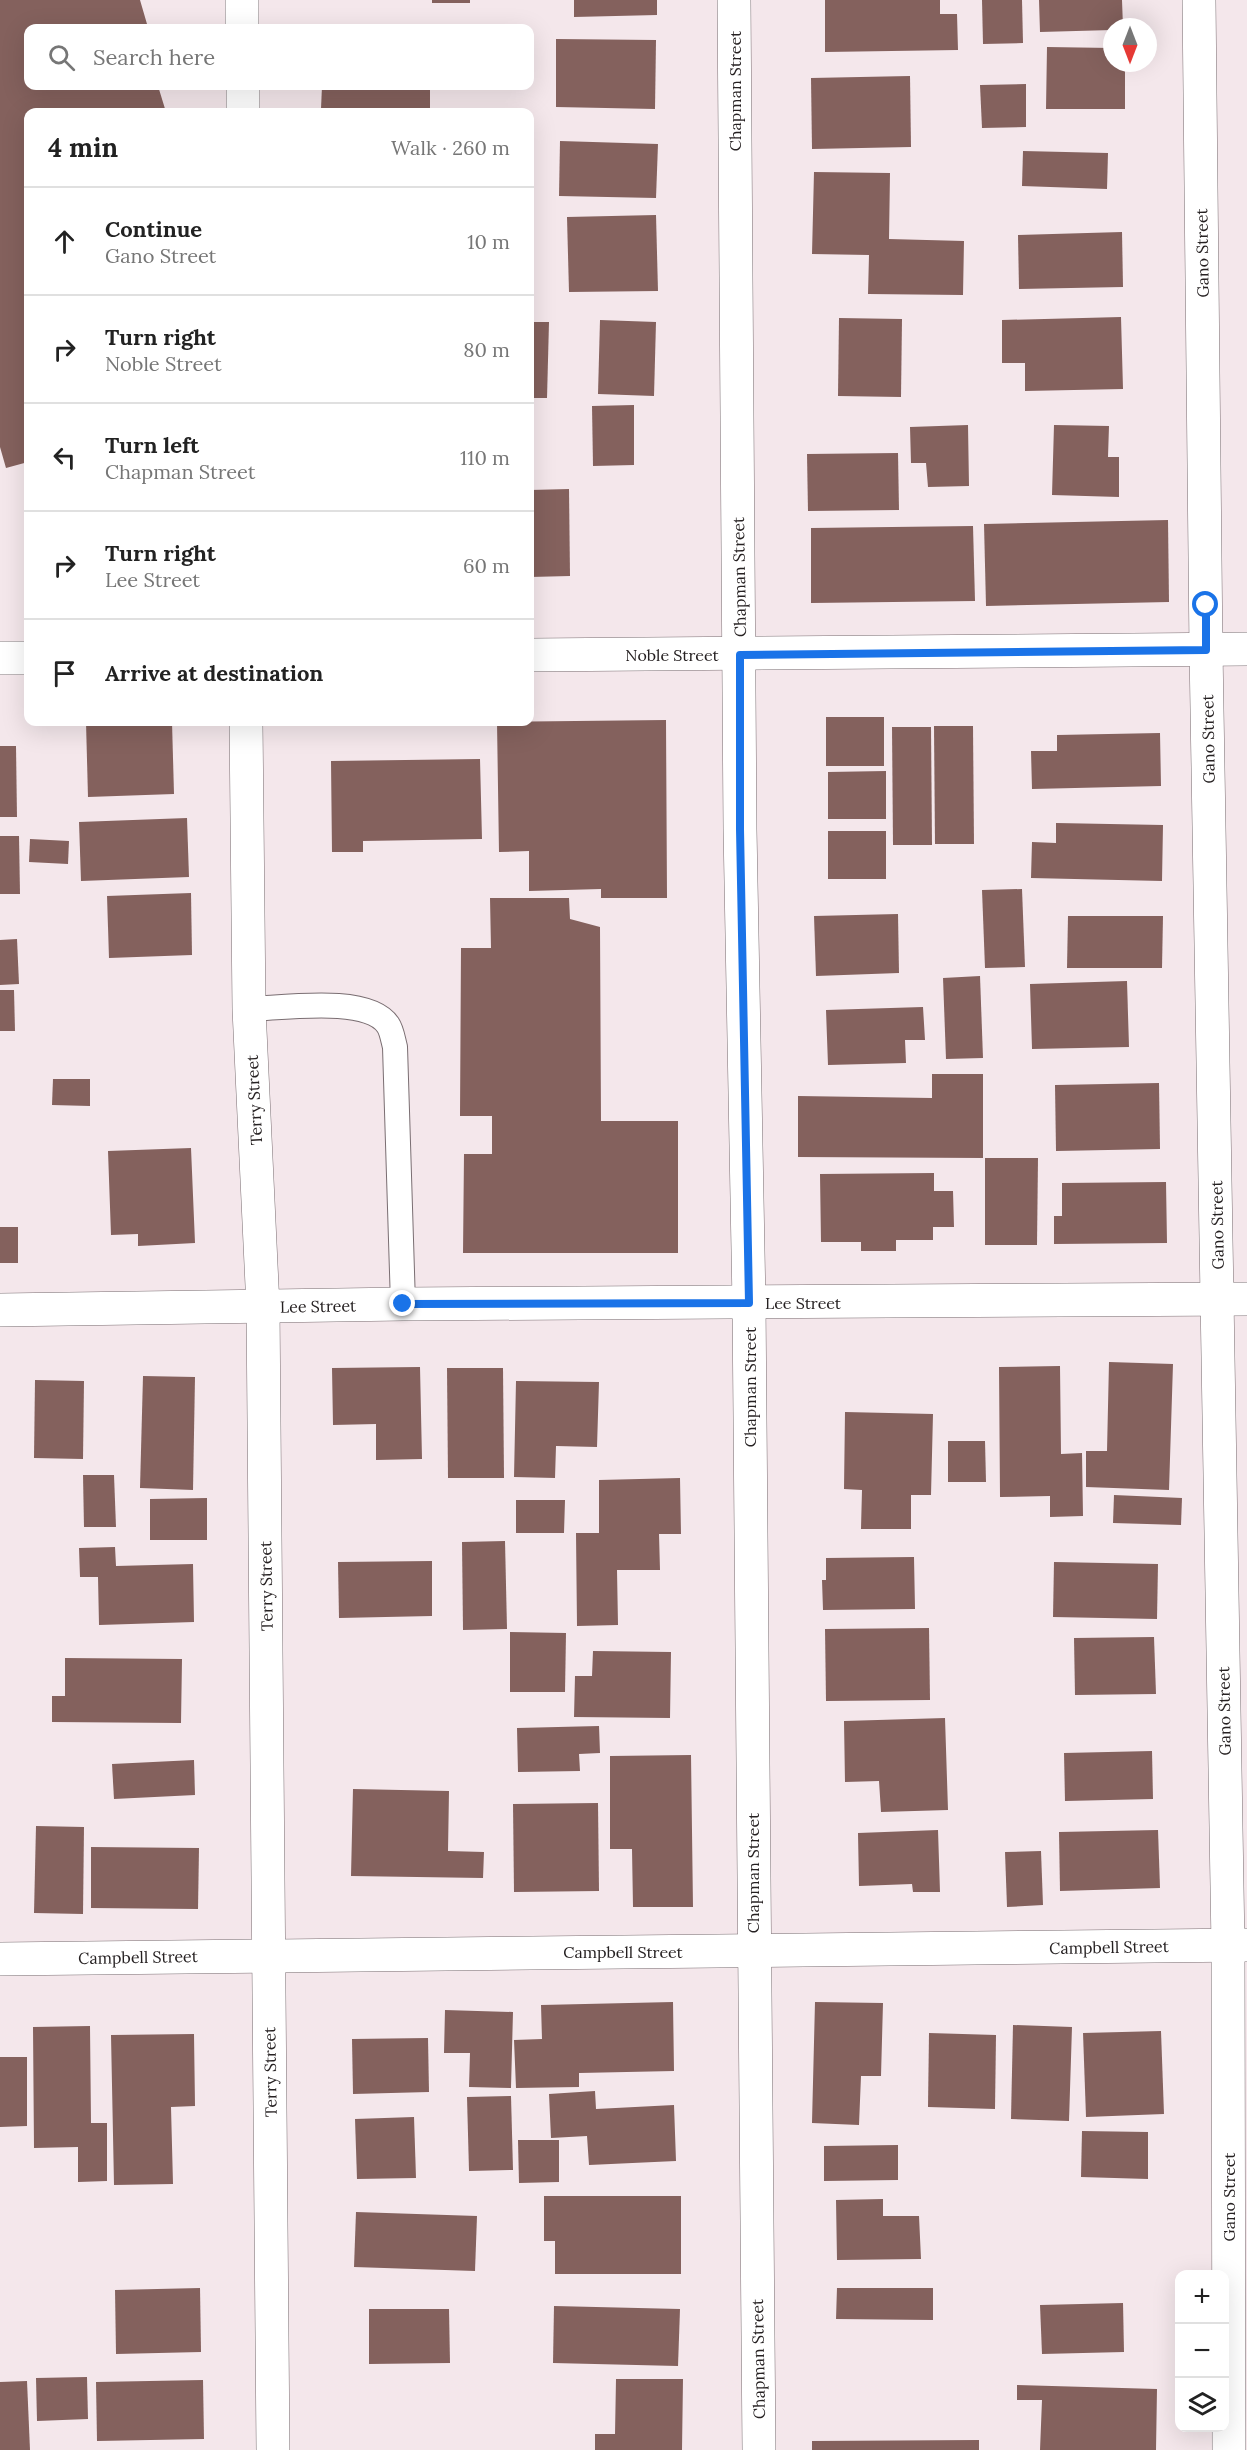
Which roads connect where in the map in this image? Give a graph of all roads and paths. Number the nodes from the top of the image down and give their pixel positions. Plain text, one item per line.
1 (242, 0) edge
2 (734, 0) edge
3 (1199, 0) edge
4 (242, 24) edge
5 (243, 90) edge
6 (243, 108) edge
7 (1247, 649) edge
8 (1206, 650) junction
9 (534, 655) edge
10 (740, 655) junction
11 (0, 658) edge
12 (24, 658) edge
13 (246, 726) edge
14 (249, 1009) junction
15 (1233, 1300) edge
16 (749, 1303) junction
17 (403, 1304) junction
18 (263, 1307) junction
19 (0, 1310) edge
20 (1237, 1945) edge
21 (754, 1951) junction
22 (269, 1954) junction
23 (0, 1959) edge
24 (273, 2450) edge
25 (759, 2450) edge
26 (1229, 2450) edge

1 - 4 street
2 - 10 street, Chapman Street
3 - 8 street, Gano Street
5 - 6 street
7 - 8 street, Noble Street
8 - 10 street, Noble Street
8 - 15 street, Gano Street
9 - 10 street, Noble Street
10 - 16 street, Chapman Street
11 - 12 street
13 - 14 street, Terry Street
14 - 17 lane
14 - 18 street, Terry Street
15 - 16 street, Lee Street
15 - 20 street, Gano Street
16 - 17 street, Lee Street
16 - 21 street, Chapman Street
17 - 18 street, Lee Street
18 - 19 street, Lee Street
18 - 22 street, Terry Street
20 - 21 street, Campbell Street
20 - 26 street, Gano Street
21 - 22 street, Campbell Street
21 - 25 street, Chapman Street
22 - 23 street, Campbell Street
22 - 24 street, Terry Street

